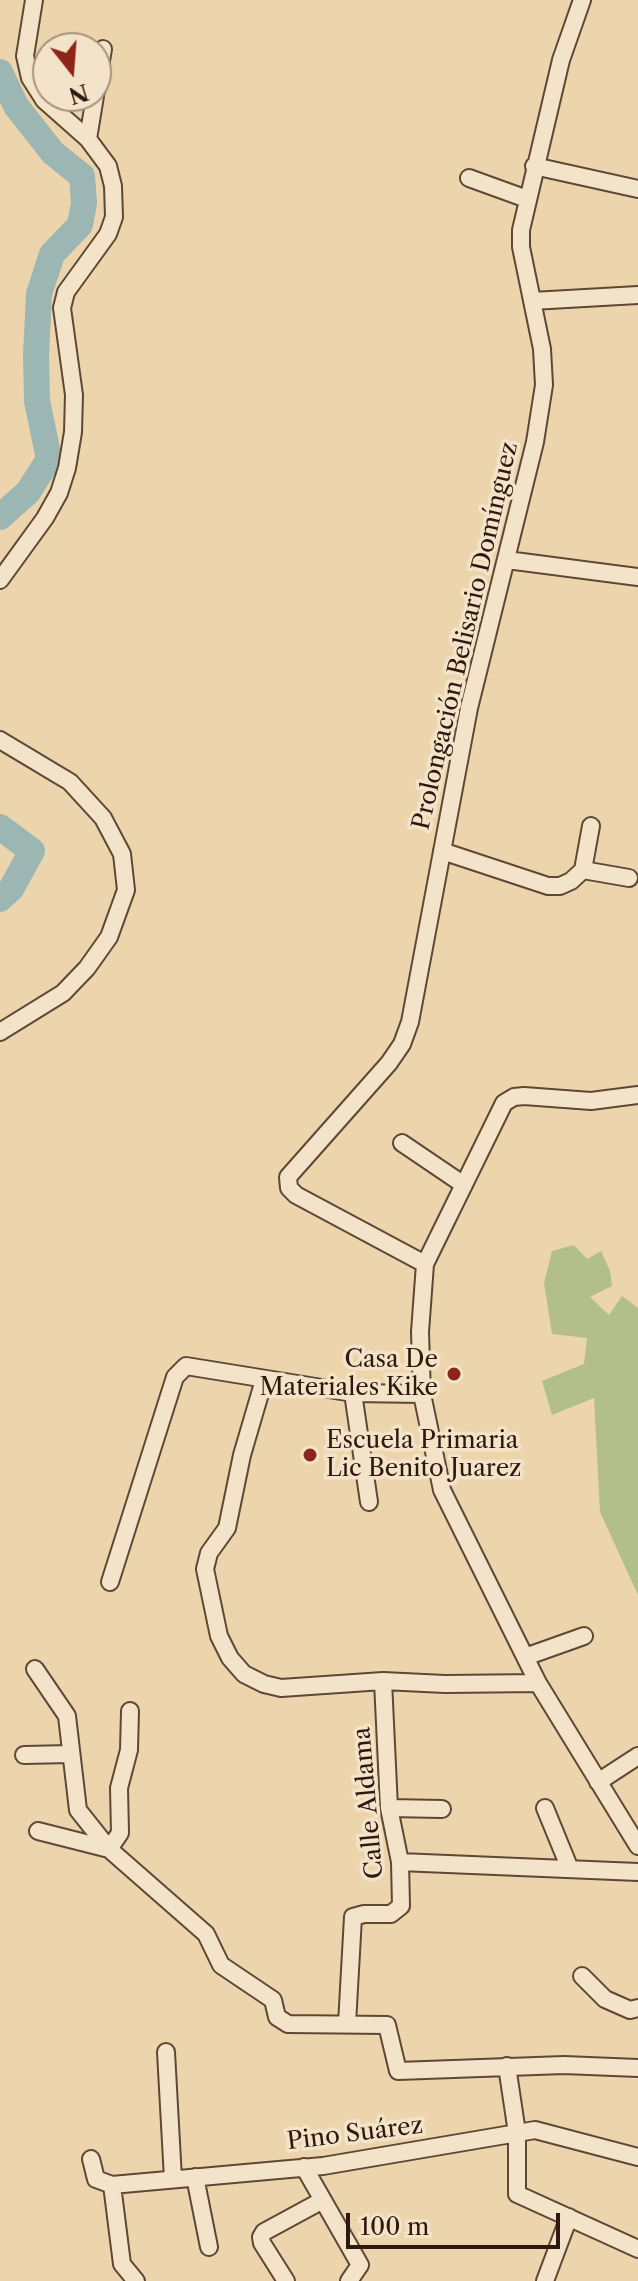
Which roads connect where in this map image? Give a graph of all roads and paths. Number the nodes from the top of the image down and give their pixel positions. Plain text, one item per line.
1 (34, 0) edge
2 (582, 0) edge
3 (93, 112) edge
4 (88, 139) junction
5 (534, 166) junction
6 (469, 178) dead end
7 (638, 189) edge
8 (527, 199) junction
9 (638, 295) edge
10 (532, 301) junction
11 (507, 560) junction
12 (638, 577) edge
13 (0, 580) edge
14 (0, 740) edge
15 (591, 826) dead end
16 (442, 851) junction
17 (583, 870) junction
18 (629, 878) dead end
19 (0, 1032) edge
20 (638, 1095) edge
21 (402, 1143) dead end
22 (464, 1185) junction
23 (425, 1264) junction
24 (264, 1380) junction
25 (353, 1393) junction
26 (422, 1394) junction
27 (369, 1502) dead end
28 (110, 1582) dead end
29 (584, 1636) dead end
30 (525, 1657) junction
31 (35, 1669) dead end
32 (383, 1681) junction
33 (538, 1683) junction
34 (130, 1711) dead end
35 (70, 1754) junction
36 (24, 1755) dead end
37 (638, 1756) edge
38 (598, 1782) junction
39 (389, 1808) junction
40 (545, 1808) dead end
41 (442, 1809) dead end
42 (38, 1831) dead end
43 (638, 1846) edge
44 (109, 1849) junction
45 (400, 1862) junction
46 (570, 1869) junction
47 (638, 1872) edge
48 (582, 1976) dead end
49 (638, 2008) edge
50 (347, 2024) junction
51 (166, 2052) dead end
52 (507, 2066) junction
53 (638, 2068) edge
54 (517, 2133) junction
55 (638, 2157) edge
56 (91, 2159) dead end
57 (304, 2167) junction
58 (195, 2177) junction
59 (173, 2179) junction
60 (112, 2185) junction
61 (323, 2200) junction
62 (569, 2217) junction
63 (209, 2247) dead end
64 (638, 2249) edge
65 (136, 2281) edge
66 (286, 2281) edge
67 (349, 2281) edge
68 (545, 2281) edge

1 - 4 street
2 - 5 street, Prolongación Belisario Domínguez
3 - 4 street
4 - 13 street
5 - 7 street
5 - 8 street, Prolongación Belisario Domínguez
6 - 8 street
8 - 10 street, Prolongación Belisario Domínguez
9 - 10 street
10 - 11 street, Prolongación Belisario Domínguez
11 - 12 street
11 - 16 street, Prolongación Belisario Domínguez
14 - 19 street
15 - 17 street
16 - 17 street
16 - 23 street, Prolongación Belisario Domínguez
17 - 18 street
20 - 22 street
21 - 22 street
22 - 23 street
23 - 26 street
24 - 25 street
24 - 28 street
24 - 32 street
25 - 26 street
25 - 27 street
26 - 30 street
29 - 30 street
30 - 33 street
31 - 35 street
32 - 33 street
32 - 39 street, Calle Aldama
33 - 38 street
34 - 44 street
35 - 36 street
35 - 44 street
37 - 38 street
38 - 43 street
39 - 41 street
39 - 45 street, Calle Aldama
40 - 46 street
42 - 44 street
44 - 50 street
45 - 46 street
45 - 50 street, Calle Aldama
46 - 47 street
48 - 49 street
50 - 52 street
51 - 59 street
52 - 53 street
52 - 54 street
54 - 55 street, Pino Suárez
54 - 57 street, Pino Suárez
54 - 62 street
56 - 60 street
57 - 58 street, Pino Suárez
57 - 61 street
58 - 59 street, Pino Suárez
58 - 63 street
59 - 60 street, Pino Suárez
60 - 65 street
61 - 66 street
61 - 67 street
62 - 64 street
62 - 68 street

